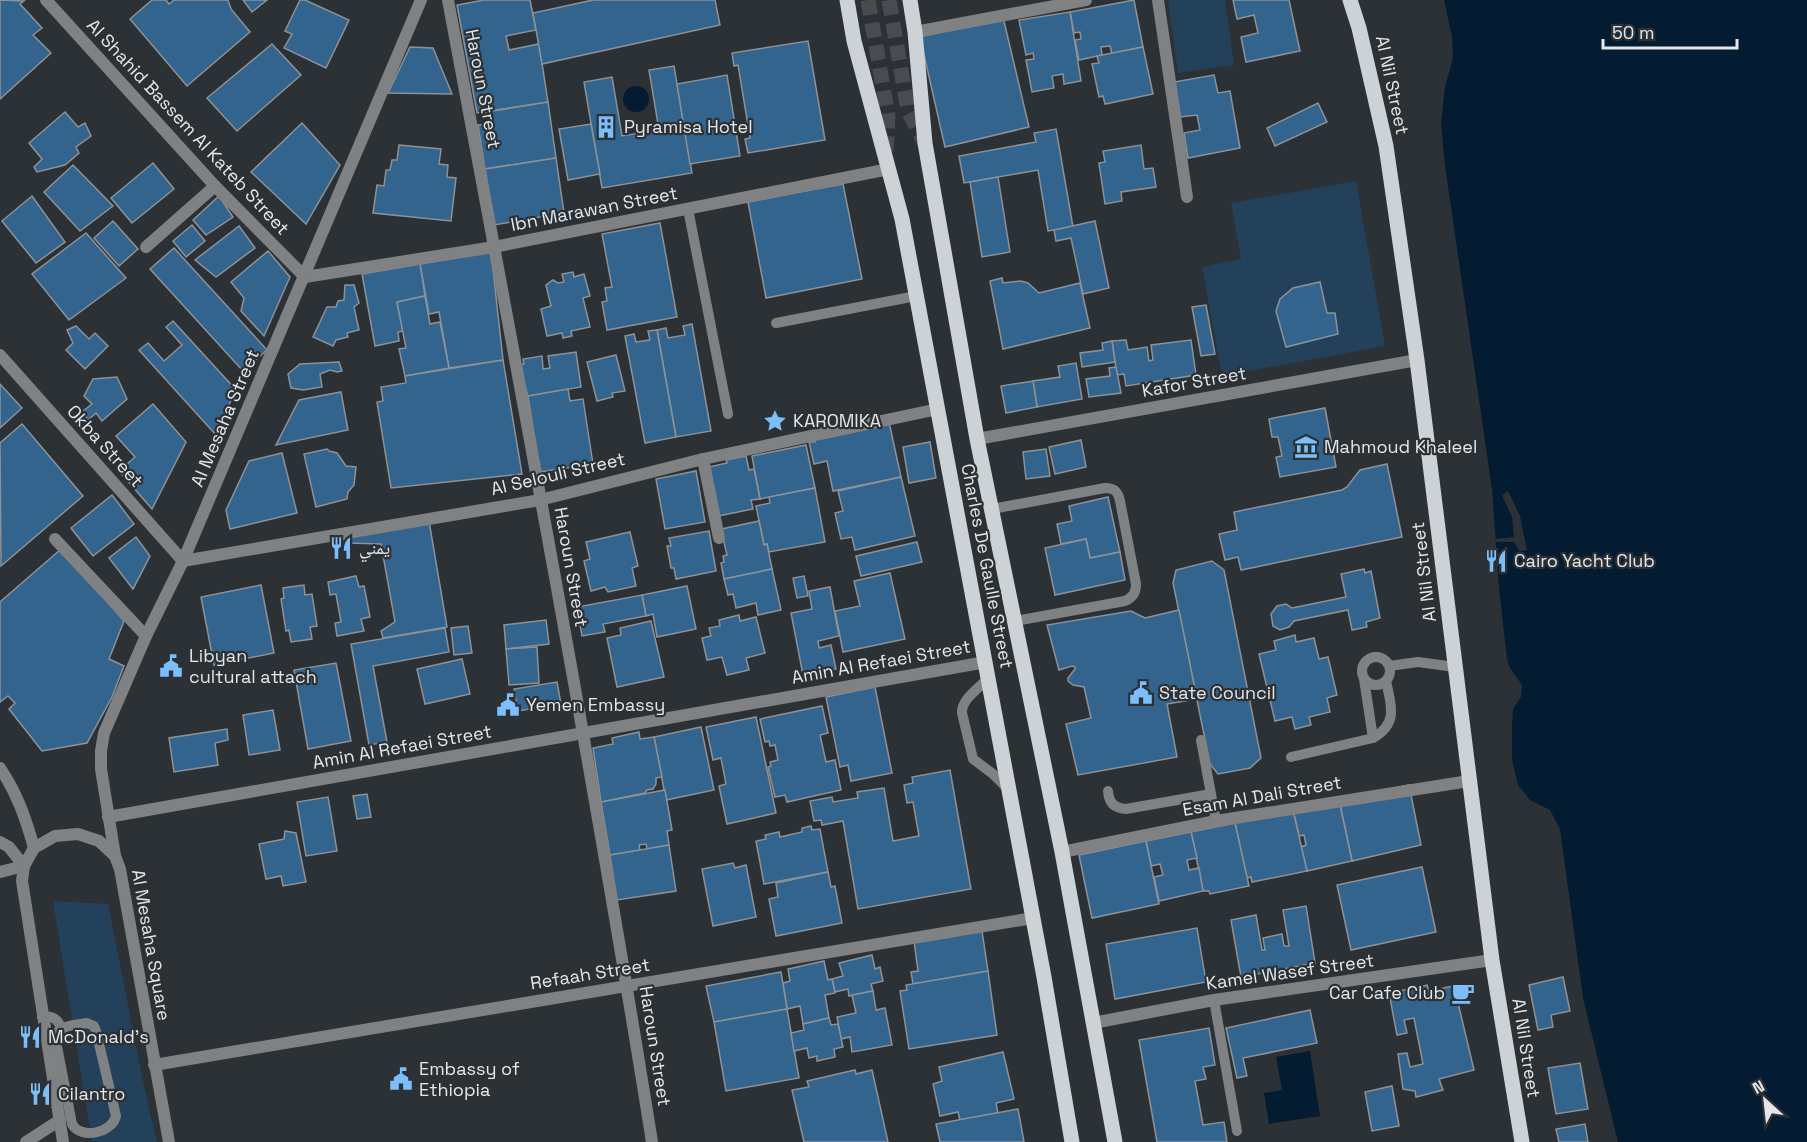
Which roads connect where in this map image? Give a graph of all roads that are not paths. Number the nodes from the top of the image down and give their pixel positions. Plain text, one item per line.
1 (46, 0) edge
2 (448, 0) edge
3 (847, 0) edge
4 (910, 0) edge
5 (1086, 0) edge
6 (1158, 0) edge
7 (1350, 0) edge
8 (419, 1) edge
9 (915, 32) junction
10 (890, 169) junction
11 (215, 186) junction
12 (1187, 197) dead end
13 (687, 209) junction
14 (146, 247) dead end
15 (494, 247) junction
16 (305, 277) junction
17 (916, 296) junction
18 (776, 323) dead end
19 (0, 355) edge
20 (1417, 360) junction
21 (938, 409) junction
22 (728, 414) dead end
23 (977, 439) junction
24 (703, 459) junction
25 (540, 500) junction
26 (992, 509) junction
27 (719, 538) dead end
28 (55, 539) dead end
29 (183, 561) junction
30 (1015, 621) junction
31 (146, 636) junction
32 (986, 662) junction
33 (1389, 666) junction
34 (1455, 667) junction
35 (989, 677) junction
36 (1364, 680) junction
37 (1386, 681) junction
38 (583, 733) junction
39 (1374, 738) junction
40 (1201, 740) dead end
41 (1291, 758) dead end
42 (0, 768) edge
43 (1469, 781) junction
44 (1009, 791) junction
45 (1108, 791) dead end
46 (1211, 795) junction
47 (108, 817) junction
48 (1216, 821) junction
49 (0, 842) edge
50 (34, 848) junction
51 (1062, 852) junction
52 (115, 856) junction
53 (24, 866) junction
54 (0, 872) edge
55 (1033, 918) junction
56 (1492, 960) junction
57 (627, 986) junction
58 (1214, 1000) junction
59 (42, 1017) junction
60 (1093, 1023) junction
61 (61, 1028) junction
62 (154, 1065) junction
63 (60, 1120) junction
64 (1237, 1131) dead end
65 (72, 1138) edge
66 (26, 1142) edge
67 (169, 1142) edge
68 (652, 1142) edge
69 (1072, 1142) edge
70 (1115, 1142) edge
71 (1522, 1142) edge

1 - 11 street, Al Shahid Bassem Al Kateb Street
2 - 15 street, Haroun Street
3 - 10 main road, Charles De Gaulle Street
4 - 9 main road, Charles De Gaulle Street
5 - 9 street
6 - 12 street
7 - 20 main road, Al Nil Street
8 - 16 street, Al Mesaha Street
9 - 23 main road, Charles De Gaulle Street
10 - 13 street, Ibn Marawan Street
10 - 17 main road, Charles De Gaulle Street
11 - 14 street
11 - 16 street, Al Shahid Bassem Al Kateb Street
13 - 15 street, Ibn Marawan Street
13 - 22 lane
15 - 16 street, Ibn Marawan Street
15 - 25 street, Haroun Street
16 - 29 street, Al Mesaha Street
17 - 18 lane
17 - 21 main road, Charles De Gaulle Street
19 - 29 street, Okba Street
20 - 23 street, Kafor Street
20 - 34 main road, Al Nil Street
21 - 24 street, Al Selouli Street
21 - 32 main road, Charles De Gaulle Street
23 - 26 main road, Charles De Gaulle Street
24 - 25 street, Al Selouli Street
24 - 27 street
25 - 29 street, Al Selouli Street
25 - 38 street, Haroun Street
26 - 30 main road, Charles De Gaulle Street
26 - 30 lane
28 - 31 street
29 - 31 street, Al Mesaha Street
30 - 51 main road, Charles De Gaulle Street
31 - 47 street, Al Mesaha Street
32 - 35 main road, Charles De Gaulle Street
32 - 38 street, Amin Al Refaei Street
33 - 34 lane
33 - 36 lane
33 - 37 lane
34 - 43 main road, Al Nil Street
35 - 44 main road, Charles De Gaulle Street
35 - 44 lane
36 - 37 lane
36 - 39 lane
37 - 39 lane
38 - 47 street, Amin Al Refaei Street
38 - 57 street, Haroun Street
39 - 41 lane
40 - 46 lane
42 - 50 street
43 - 48 street, Esam Al Dali Street
43 - 56 main road, Al Nil Street
44 - 55 main road, Charles De Gaulle Street
45 - 46 lane
46 - 48 lane
47 - 52 street, Al Mesaha Street
48 - 51 street, Esam Al Dali Street
49 - 53 street
50 - 52 street, Al Mesaha Square
50 - 53 street
51 - 60 main road, Charles De Gaulle Street
52 - 62 street, Al Mesaha Square
53 - 54 street
53 - 59 street
55 - 57 street, Refaah Street
55 - 69 main road, Charles De Gaulle Street
56 - 58 street, Kamel Wasef Street
56 - 71 main road, Al Nil Street
57 - 62 street, Refaah Street
57 - 68 street, Haroun Street
58 - 60 street, Kamel Wasef Street
58 - 64 lane
59 - 61 lane
59 - 63 street
60 - 70 main road, Charles De Gaulle Street
61 - 65 lane
61 - 65 lane
62 - 67 street, Al Mesaha Square
63 - 65 street
63 - 66 street

